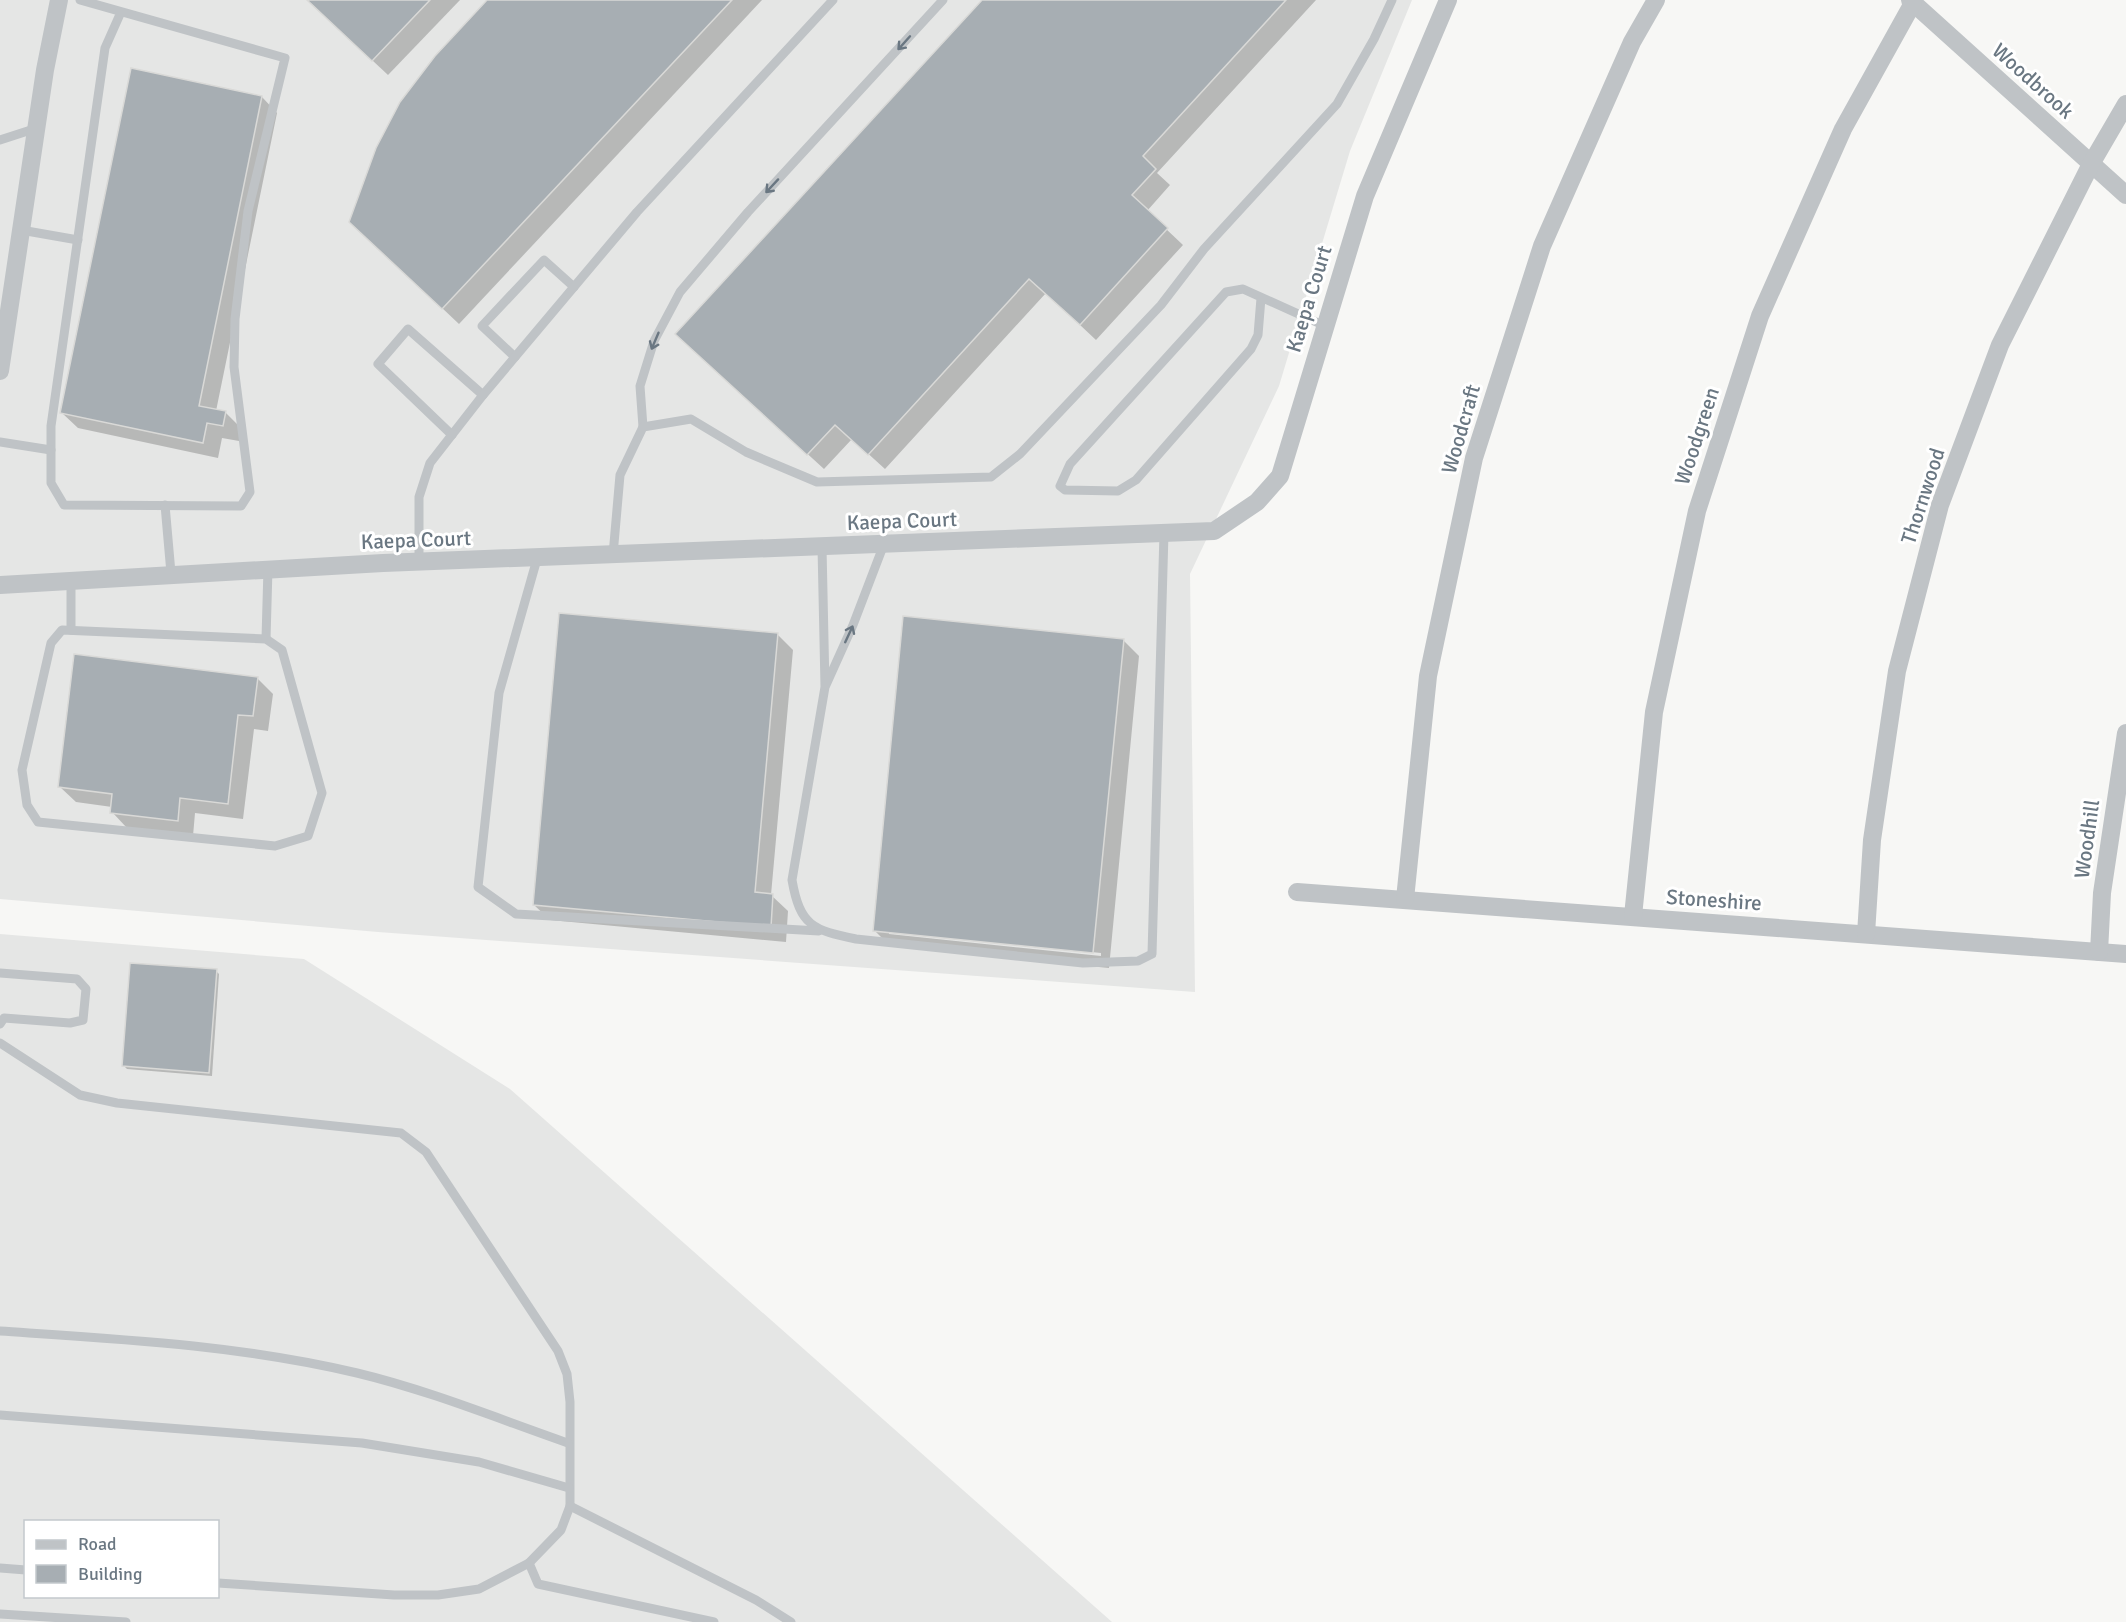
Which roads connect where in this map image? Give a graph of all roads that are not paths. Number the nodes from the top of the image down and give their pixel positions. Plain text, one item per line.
1 (59, 0) edge
2 (80, 0) edge
3 (833, 0) edge
4 (943, 0) edge
5 (1392, 0) edge
6 (1449, 0) edge
7 (1656, 0) edge
8 (1911, 2) edge
9 (121, 12) junction
10 (2126, 104) edge
11 (37, 128) junction
12 (0, 140) edge
13 (2091, 164) junction
14 (2126, 195) edge
15 (21, 230) junction
16 (78, 240) junction
17 (573, 287) junction
18 (1261, 298) junction
19 (1325, 326) junction
20 (515, 357) junction
21 (0, 371) edge
22 (483, 395) junction
23 (644, 427) junction
24 (452, 435) junction
25 (0, 442) edge
26 (51, 450) junction
27 (165, 505) junction
28 (1164, 533) junction
29 (884, 544) junction
30 (822, 547) junction
31 (613, 555) junction
32 (537, 558) junction
33 (419, 562) junction
34 (268, 568) junction
35 (171, 573) junction
36 (71, 580) junction
37 (0, 585) edge
38 (71, 630) junction
39 (266, 639) junction
40 (825, 687) junction
41 (2126, 733) edge
42 (1298, 892) dead end
43 (1405, 899) junction
44 (1633, 916) junction
45 (819, 931) junction
46 (1866, 934) junction
47 (2099, 952) junction
48 (2126, 954) edge
49 (0, 973) edge
50 (0, 1024) edge
51 (0, 1043) edge
52 (0, 1331) edge
53 (0, 1415) edge
54 (568, 1443) junction
55 (569, 1488) junction
56 (570, 1506) junction
57 (529, 1563) junction
58 (0, 1569) edge
59 (24, 1570) edge
60 (219, 1583) edge
61 (0, 1614) edge
62 (126, 1622) edge
63 (714, 1622) edge
64 (791, 1622) edge

1 - 11 street
2 - 9 lane
3 - 17 lane
4 -> 23 lane
5 - 23 lane
6 - 19 street, Kaepa Court
7 - 43 street, Woodcraft
8 - 13 street, Woodbrook
8 - 44 street, Woodgreen
9 - 16 lane
9 - 27 lane
10 - 13 street, Thornwood
11 - 12 lane
11 - 15 street
13 - 14 street, Woodbrook
13 - 46 street, Thornwood
15 - 16 lane
15 - 21 street
16 - 26 lane
17 - 20 lane
17 - 20 lane
18 - 18 lane
18 - 19 lane
19 - 28 street, Kaepa Court
20 - 22 lane
22 - 24 lane
22 - 24 lane
23 - 31 lane
24 - 33 lane
25 - 26 lane
26 - 27 lane
27 - 35 lane
28 - 29 street, Kaepa Court
28 - 45 lane
29 - 30 street, Kaepa Court
40 -> 29 lane
30 - 31 street, Kaepa Court
30 - 40 lane
31 - 32 street, Kaepa Court
32 - 33 street, Kaepa Court
32 - 45 lane
33 - 34 street, Kaepa Court
34 - 35 street, Kaepa Court
34 - 39 lane
35 - 36 street, Kaepa Court
36 - 37 street, Kaepa Court
36 - 38 lane
38 - 39 lane
38 - 39 lane
40 - 45 lane
41 - 47 street, Woodhill
42 - 43 street, Stoneshire
43 - 44 street, Stoneshire
44 - 46 street, Stoneshire
46 - 47 street, Stoneshire
47 - 48 street, Stoneshire
49 - 50 lane
51 - 54 lane
52 - 54 lane
53 - 55 lane
54 - 55 lane
55 - 56 lane
56 - 57 lane
56 - 64 lane
57 - 60 lane
57 - 63 lane
58 - 59 lane
61 - 62 lane

